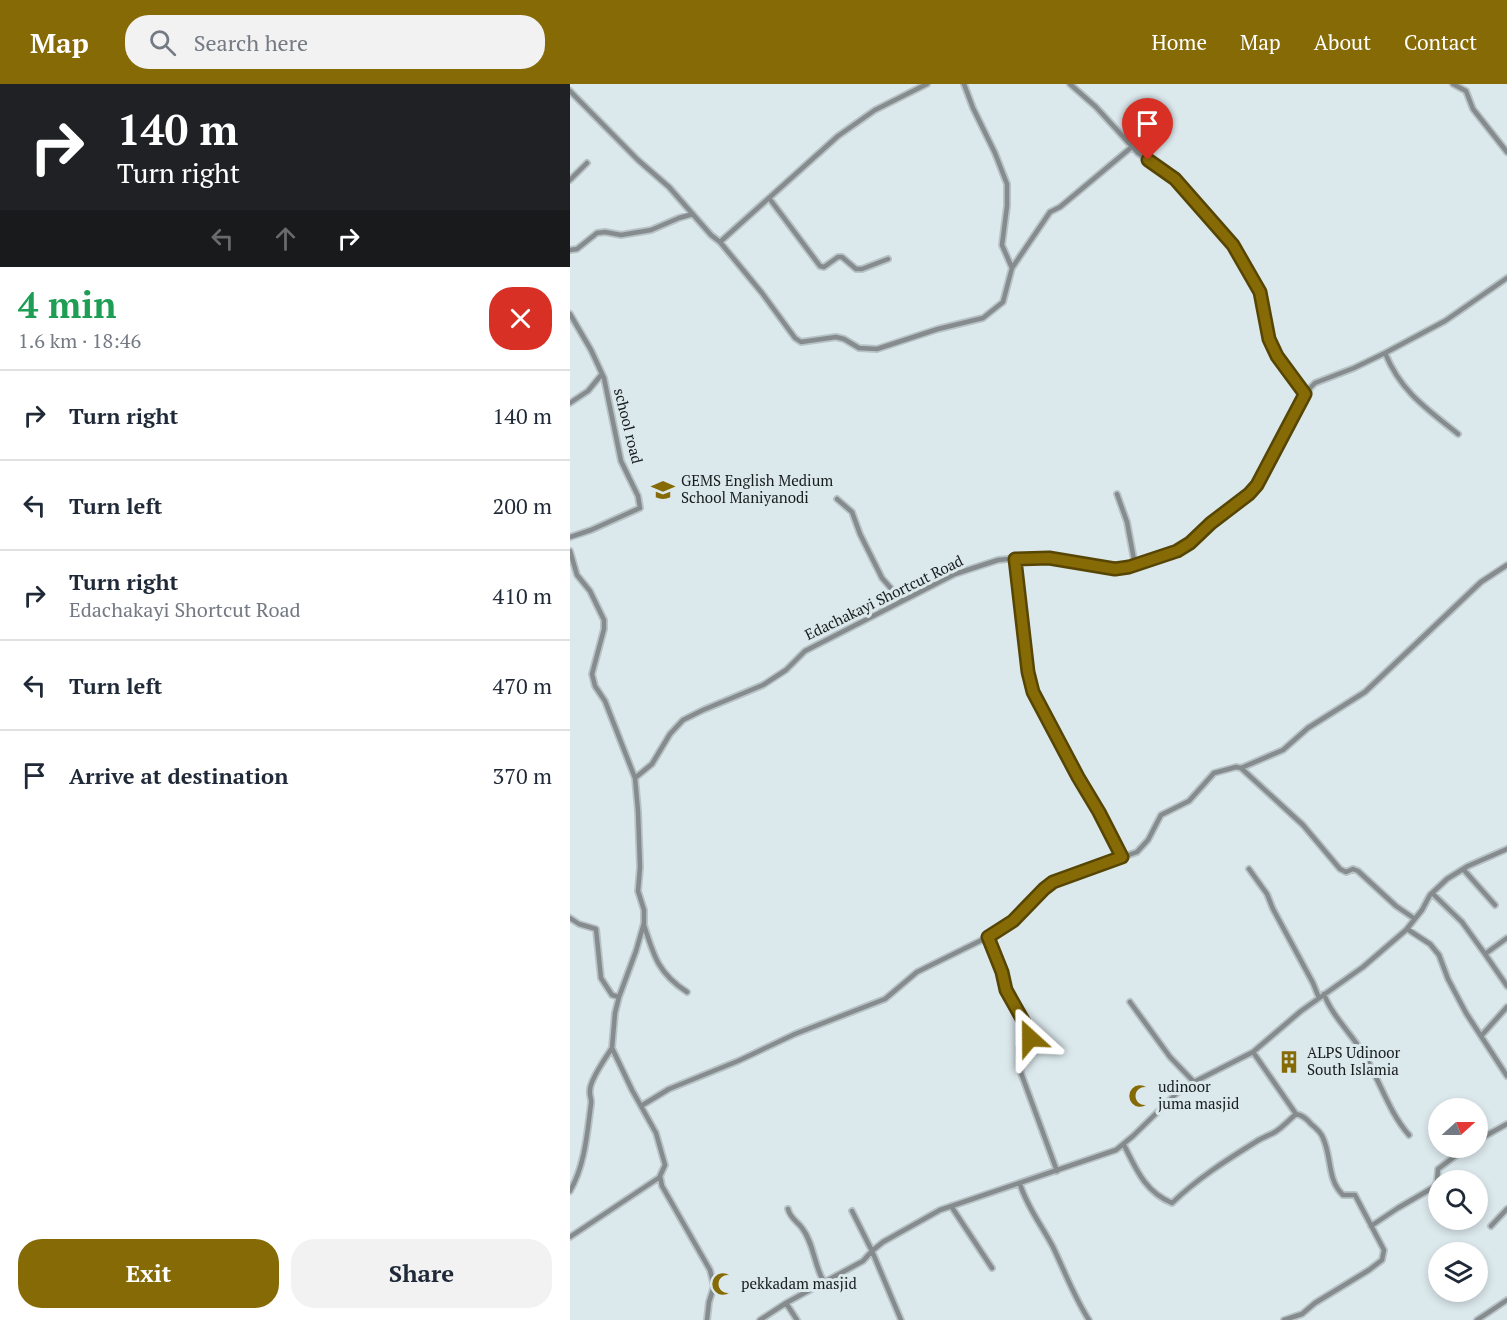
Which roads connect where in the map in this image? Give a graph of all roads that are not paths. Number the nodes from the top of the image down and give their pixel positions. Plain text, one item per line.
1 (927, 84) edge
2 (964, 84) edge
3 (1070, 84) edge
4 (1453, 84) edge
5 (570, 91) edge
6 (1133, 146) junction
7 (1507, 152) edge
8 (587, 163) dead end
9 (570, 180) edge
10 (769, 198) junction
11 (693, 214) junction
12 (720, 242) junction
13 (570, 250) edge
14 (888, 259) dead end
15 (1012, 268) junction
16 (1507, 278) edge
17 (570, 314) edge
18 (1385, 353) junction
19 (602, 374) junction
20 (1305, 394) junction
21 (570, 403) edge
22 (1458, 434) dead end
23 (1117, 494) dead end
24 (837, 499) dead end
25 (570, 537) edge
26 (570, 551) edge
27 (1015, 559) junction
28 (1135, 565) junction
29 (1507, 565) edge
30 (902, 601) junction
31 (1241, 768) junction
32 (635, 778) junction
33 (1507, 849) edge
34 (1122, 857) junction
35 (1249, 869) dead end
36 (1463, 869) junction
37 (1432, 893) junction
38 (1495, 905) dead end
39 (570, 918) edge
40 (1415, 919) junction
41 (644, 923) junction
42 (1407, 929) junction
43 (988, 937) junction
44 (1507, 938) edge
45 (1485, 954) junction
46 (1507, 986) edge
47 (687, 992) dead end
48 (1324, 994) junction
49 (619, 997) junction
50 (1319, 998) junction
51 (1130, 1002) dead end
52 (1507, 1007) edge
53 (1482, 1035) junction
54 (612, 1048) junction
55 (1253, 1052) junction
56 (1507, 1076) edge
57 (1194, 1082) junction
58 (641, 1106) junction
59 (1296, 1114) junction
60 (1507, 1124) edge
61 (1488, 1134) edge
62 (1409, 1135) dead end
63 (1124, 1145) junction
64 (1452, 1158) edge
65 (1057, 1171) junction
66 (660, 1177) junction
67 (1020, 1184) junction
68 (570, 1191) edge
69 (951, 1206) junction
70 (788, 1209) dead end
71 (1507, 1209) edge
72 (852, 1211) dead end
73 (1371, 1226) junction
74 (1491, 1226) dead end
75 (570, 1237) edge
76 (872, 1251) junction
77 (992, 1268) dead end
78 (824, 1282) junction
79 (1507, 1300) edge
80 (786, 1303) junction
81 (707, 1320) edge
82 (760, 1320) edge
83 (797, 1320) edge
84 (901, 1320) edge
85 (1089, 1320) edge
86 (1284, 1320) edge
87 (1477, 1320) edge

1 - 10 street
2 - 15 street
3 - 6 street
4 - 7 street
5 - 11 street
6 - 15 street
6 - 20 street
8 - 9 street
10 - 12 street
10 - 14 street
11 - 12 street
11 - 13 street
12 - 15 street
16 - 18 street, Edachakayi Shortcut Road
17 - 19 street, school road
18 - 20 street, Edachakayi Shortcut Road
18 - 22 street
19 - 21 street
19 - 25 street, school road
20 - 28 street, Edachakayi Shortcut Road
23 - 28 street
24 - 30 street
26 - 32 street
27 - 28 street, Edachakayi Shortcut Road
27 - 30 street, Edachakayi Shortcut Road
27 - 34 street
29 - 31 street
30 - 32 street, Edachakayi Shortcut Road
31 - 34 street
31 - 40 street
32 - 41 street
33 - 36 street
34 - 43 street
35 - 50 street
36 - 37 street
36 - 38 street
37 - 40 street
37 - 45 street
39 - 49 street
40 - 42 street
41 - 47 street
41 - 49 street
42 - 48 street
42 - 53 street
43 - 58 street
43 - 65 street
44 - 45 street
45 - 46 street
48 - 50 street
48 - 62 street
49 - 54 street
50 - 55 street
51 - 57 street
52 - 53 street
53 - 56 street
54 - 58 street
54 - 68 street
55 - 57 street
55 - 59 street
57 - 63 street
58 - 66 street
59 - 63 street
59 - 73 street
60 - 61 street
63 - 65 street
64 - 73 street
65 - 67 street
66 - 75 street
66 - 81 street
67 - 69 street
67 - 85 street
69 - 76 street
69 - 77 street
70 - 78 street
71 - 74 street
72 - 76 street
73 - 86 street
76 - 78 street
76 - 84 street
78 - 80 street
79 - 87 street
80 - 82 street
80 - 83 street

